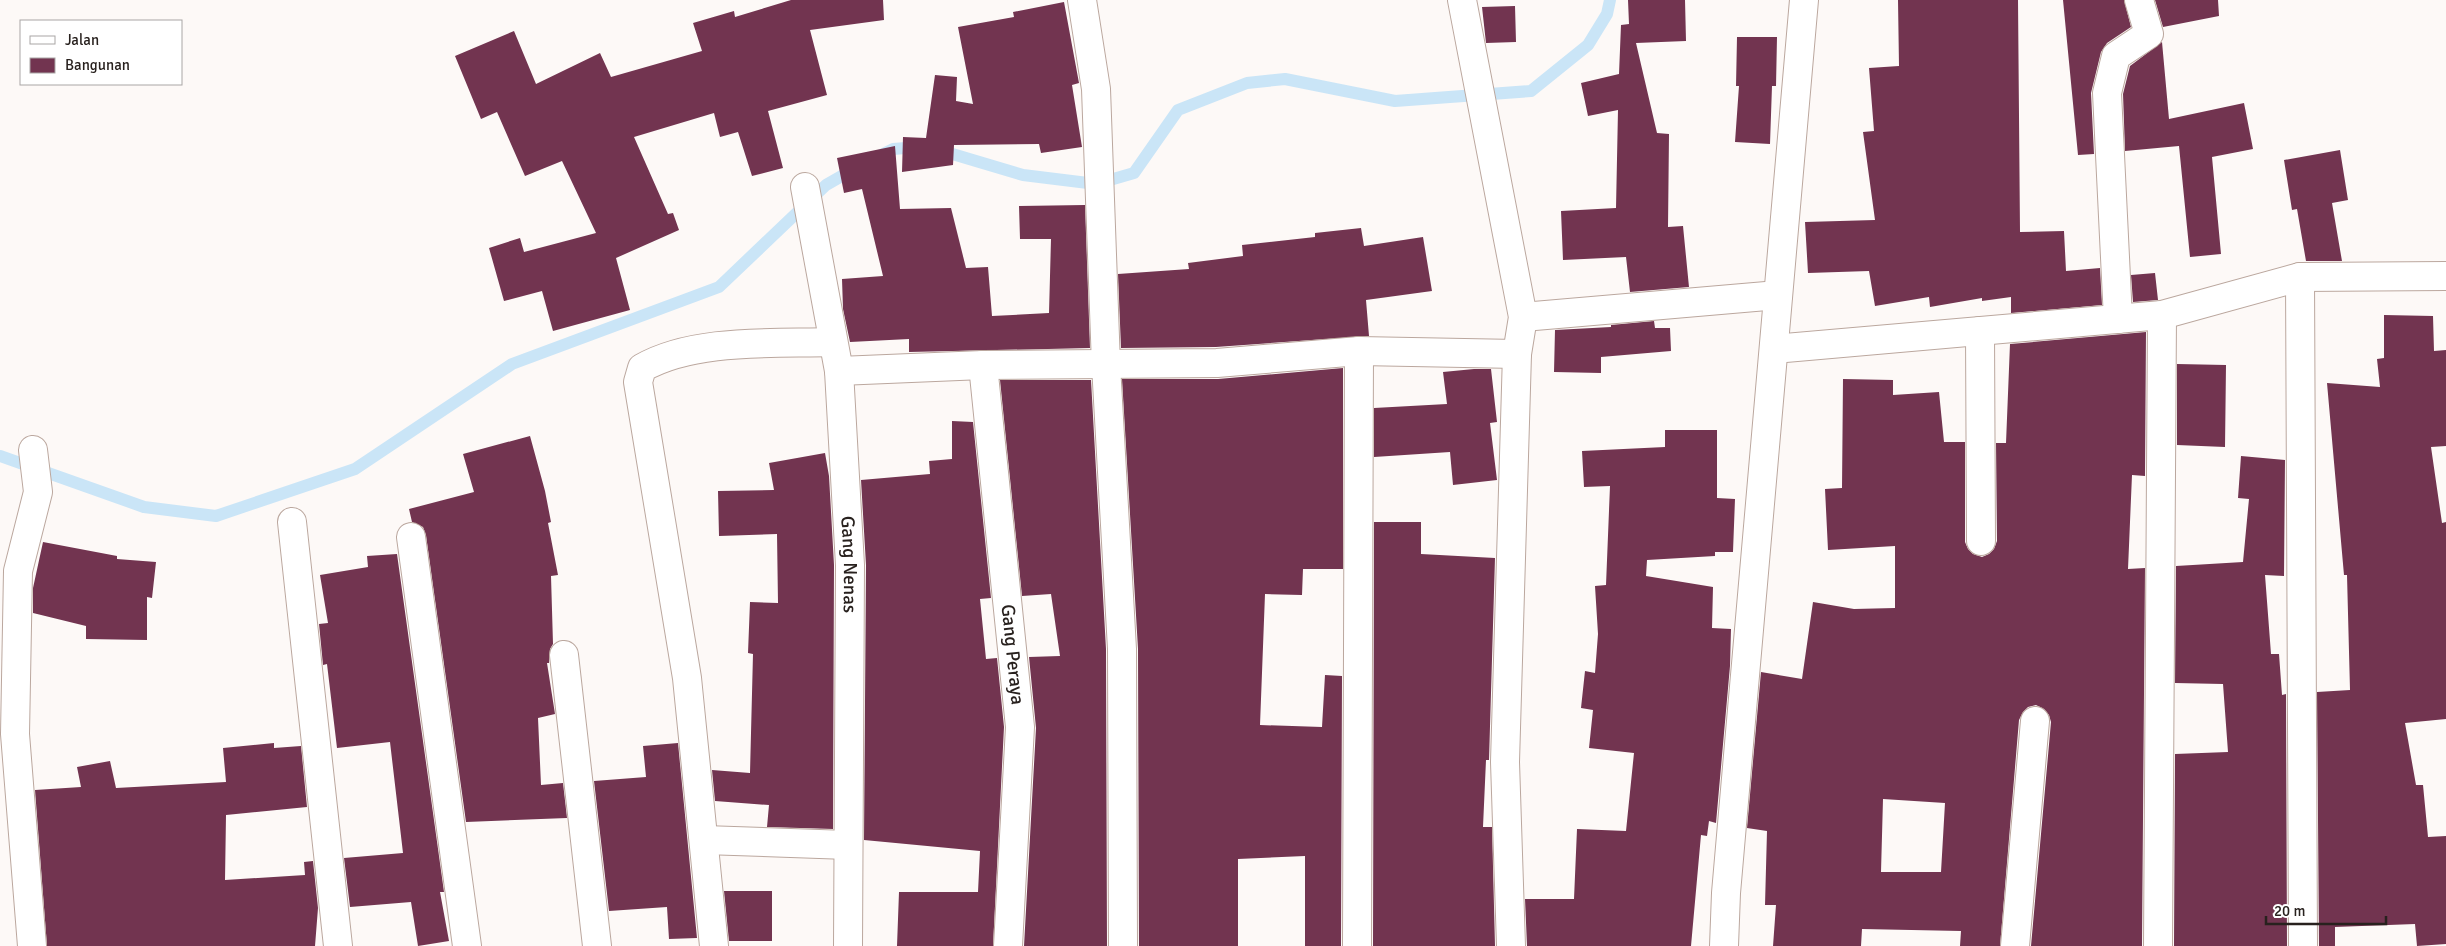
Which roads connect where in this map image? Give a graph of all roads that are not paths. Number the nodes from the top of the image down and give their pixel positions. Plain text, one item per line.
1 (1082, 0) edge
2 (1462, 0) edge
3 (1804, 0) edge
4 (2139, 0) edge
5 (805, 187) dead end
6 (2446, 276) edge
7 (2300, 277) junction
8 (1778, 295) junction
9 (2162, 315) junction
10 (1523, 317) junction
11 (2118, 318) junction
12 (1980, 331) junction
13 (834, 342) junction
14 (1774, 349) junction
15 (1358, 351) junction
16 (1517, 354) junction
17 (1106, 365) junction
18 (983, 366) junction
19 (839, 371) junction
20 (33, 450) dead end
21 (292, 522) dead end
22 (410, 537) dead end
23 (1981, 541) dead end
24 (564, 655) dead end
25 (2035, 721) dead end
26 (704, 840) junction
27 (848, 845) junction
28 (32, 946) edge
29 (338, 946) edge
30 (467, 946) edge
31 (597, 946) edge
32 (714, 946) edge
33 (848, 946) edge
34 (1008, 946) edge
35 (1123, 946) edge
36 (1357, 946) edge
37 (1511, 946) edge
38 (1724, 946) edge
39 (2015, 946) edge
40 (2158, 946) edge
41 (2303, 946) edge

1 - 17 street
2 - 10 street
3 - 8 street
4 - 11 street
5 - 13 street, Gang Nenas
6 - 7 street
7 - 9 street
7 - 41 street
8 - 10 street
8 - 14 street
9 - 11 street
9 - 40 street
10 - 16 street
11 - 12 street
12 - 14 street
12 - 23 street
13 - 19 street, Gang Nenas
13 - 26 street
14 - 38 street
15 - 16 street
15 - 17 street
15 - 36 street
16 - 37 street
17 - 18 street
17 - 35 street
18 - 19 street
18 - 34 street, Gang Peraya
19 - 27 street, Gang Nenas
20 - 28 street
21 - 29 street
22 - 30 street
24 - 31 street
25 - 39 street
26 - 27 street
26 - 32 street
27 - 33 street, Gang Nenas

